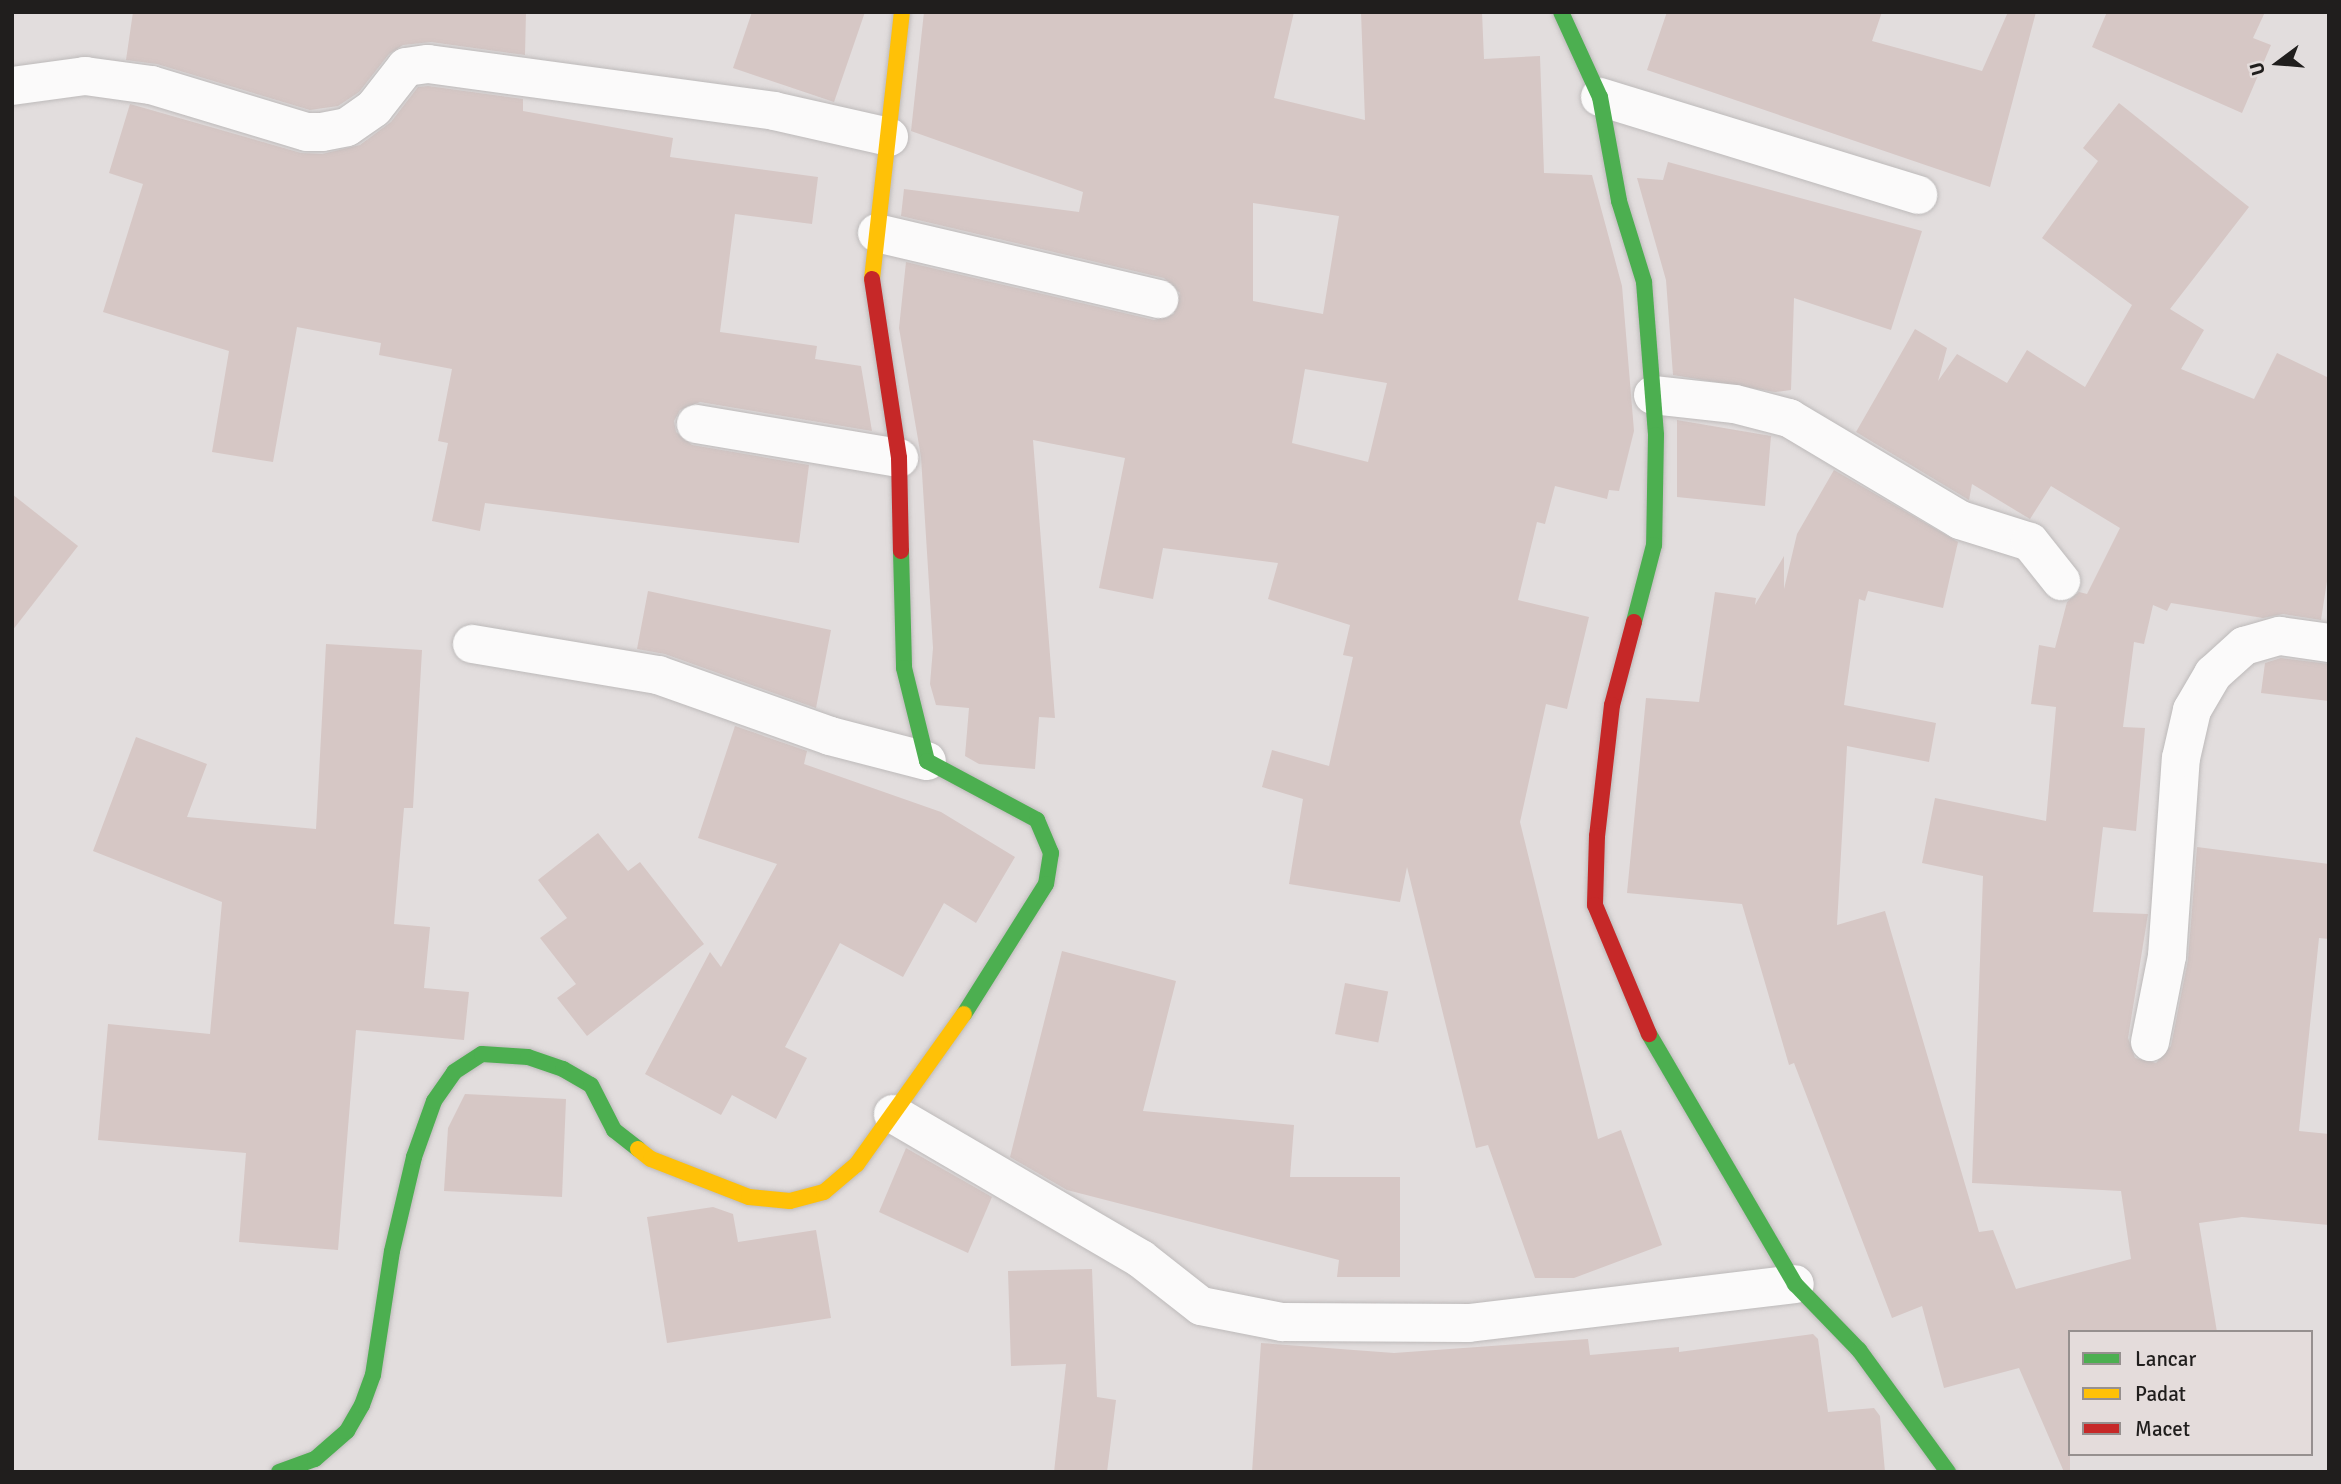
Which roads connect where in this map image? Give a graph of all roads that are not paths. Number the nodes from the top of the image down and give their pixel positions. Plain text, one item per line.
1 (902, 12) edge
2 (1561, 12) edge
3 (12, 86) edge
4 (1600, 97) junction
5 (889, 137) junction
6 (1918, 195) dead end
7 (877, 233) junction
8 (1159, 299) dead end
9 (1653, 395) junction
10 (696, 425) dead end
11 (899, 458) junction
12 (2061, 581) dead end
13 (2329, 643) edge
14 (472, 644) dead end
15 (928, 761) junction
16 (2150, 1042) dead end
17 (893, 1114) junction
18 (1796, 1284) junction
19 (279, 1472) edge
20 (1948, 1472) edge

1 - 5 street
2 - 4 street
3 - 5 street
4 - 6 street
4 - 9 street
5 - 7 street
7 - 8 street
7 - 11 street
9 - 12 street
9 - 18 street
10 - 11 street
11 - 15 street
13 - 16 street
14 - 15 street
15 - 17 street
17 - 18 street
17 - 19 street
18 - 20 street

